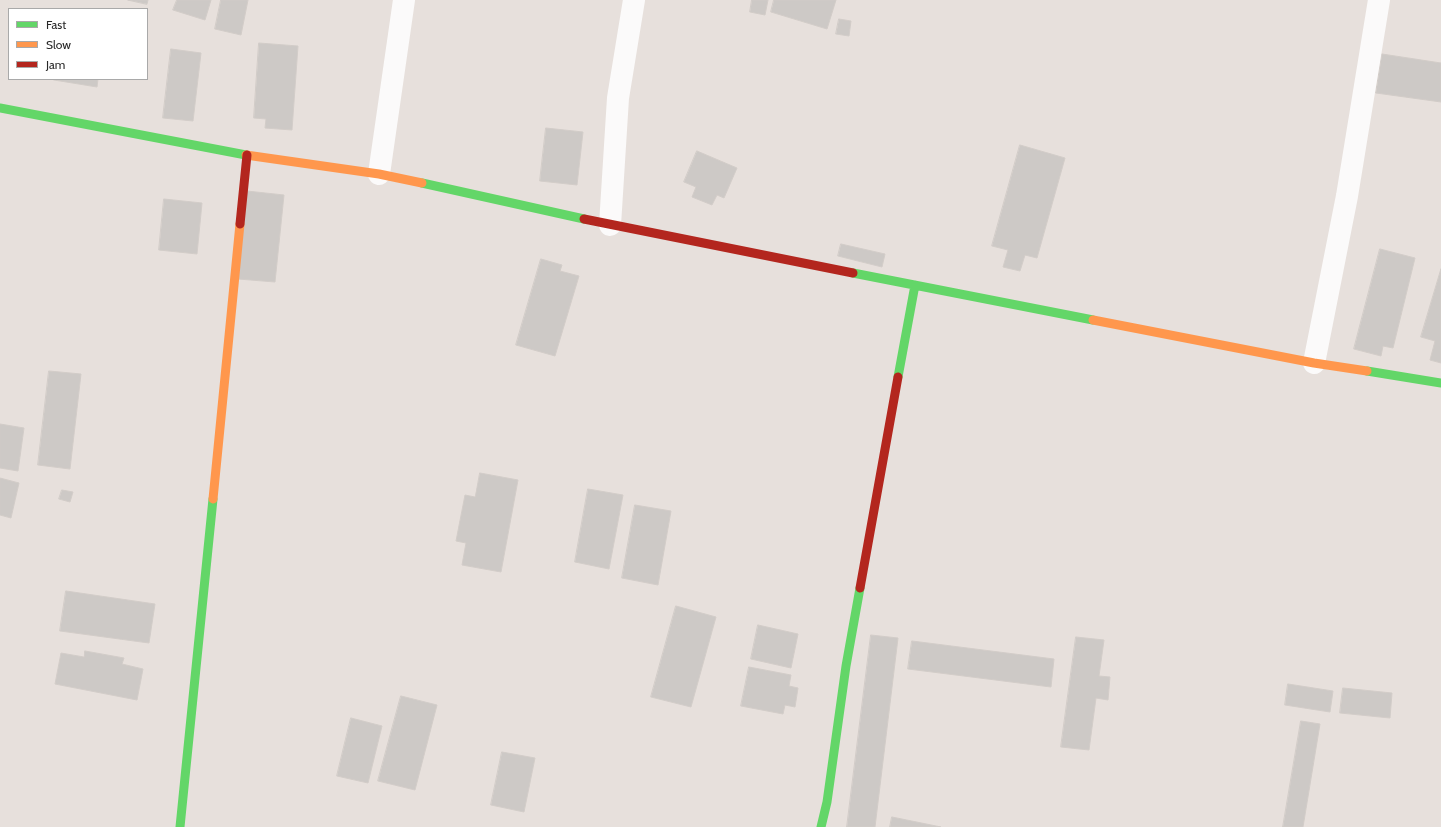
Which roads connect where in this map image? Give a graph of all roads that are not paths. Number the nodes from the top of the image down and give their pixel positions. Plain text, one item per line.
1 (404, 0) edge
2 (634, 0) edge
3 (1379, 0) edge
4 (0, 108) edge
5 (247, 155) junction
6 (379, 174) junction
7 (610, 225) junction
8 (915, 285) junction
9 (1314, 363) junction
10 (1441, 383) edge
11 (180, 827) edge
12 (821, 827) edge

1 - 6 street
2 - 7 street
3 - 9 street
4 - 5 street
5 - 6 street
5 - 11 street
6 - 7 street
7 - 8 street
8 - 9 street
8 - 12 street
9 - 10 street

